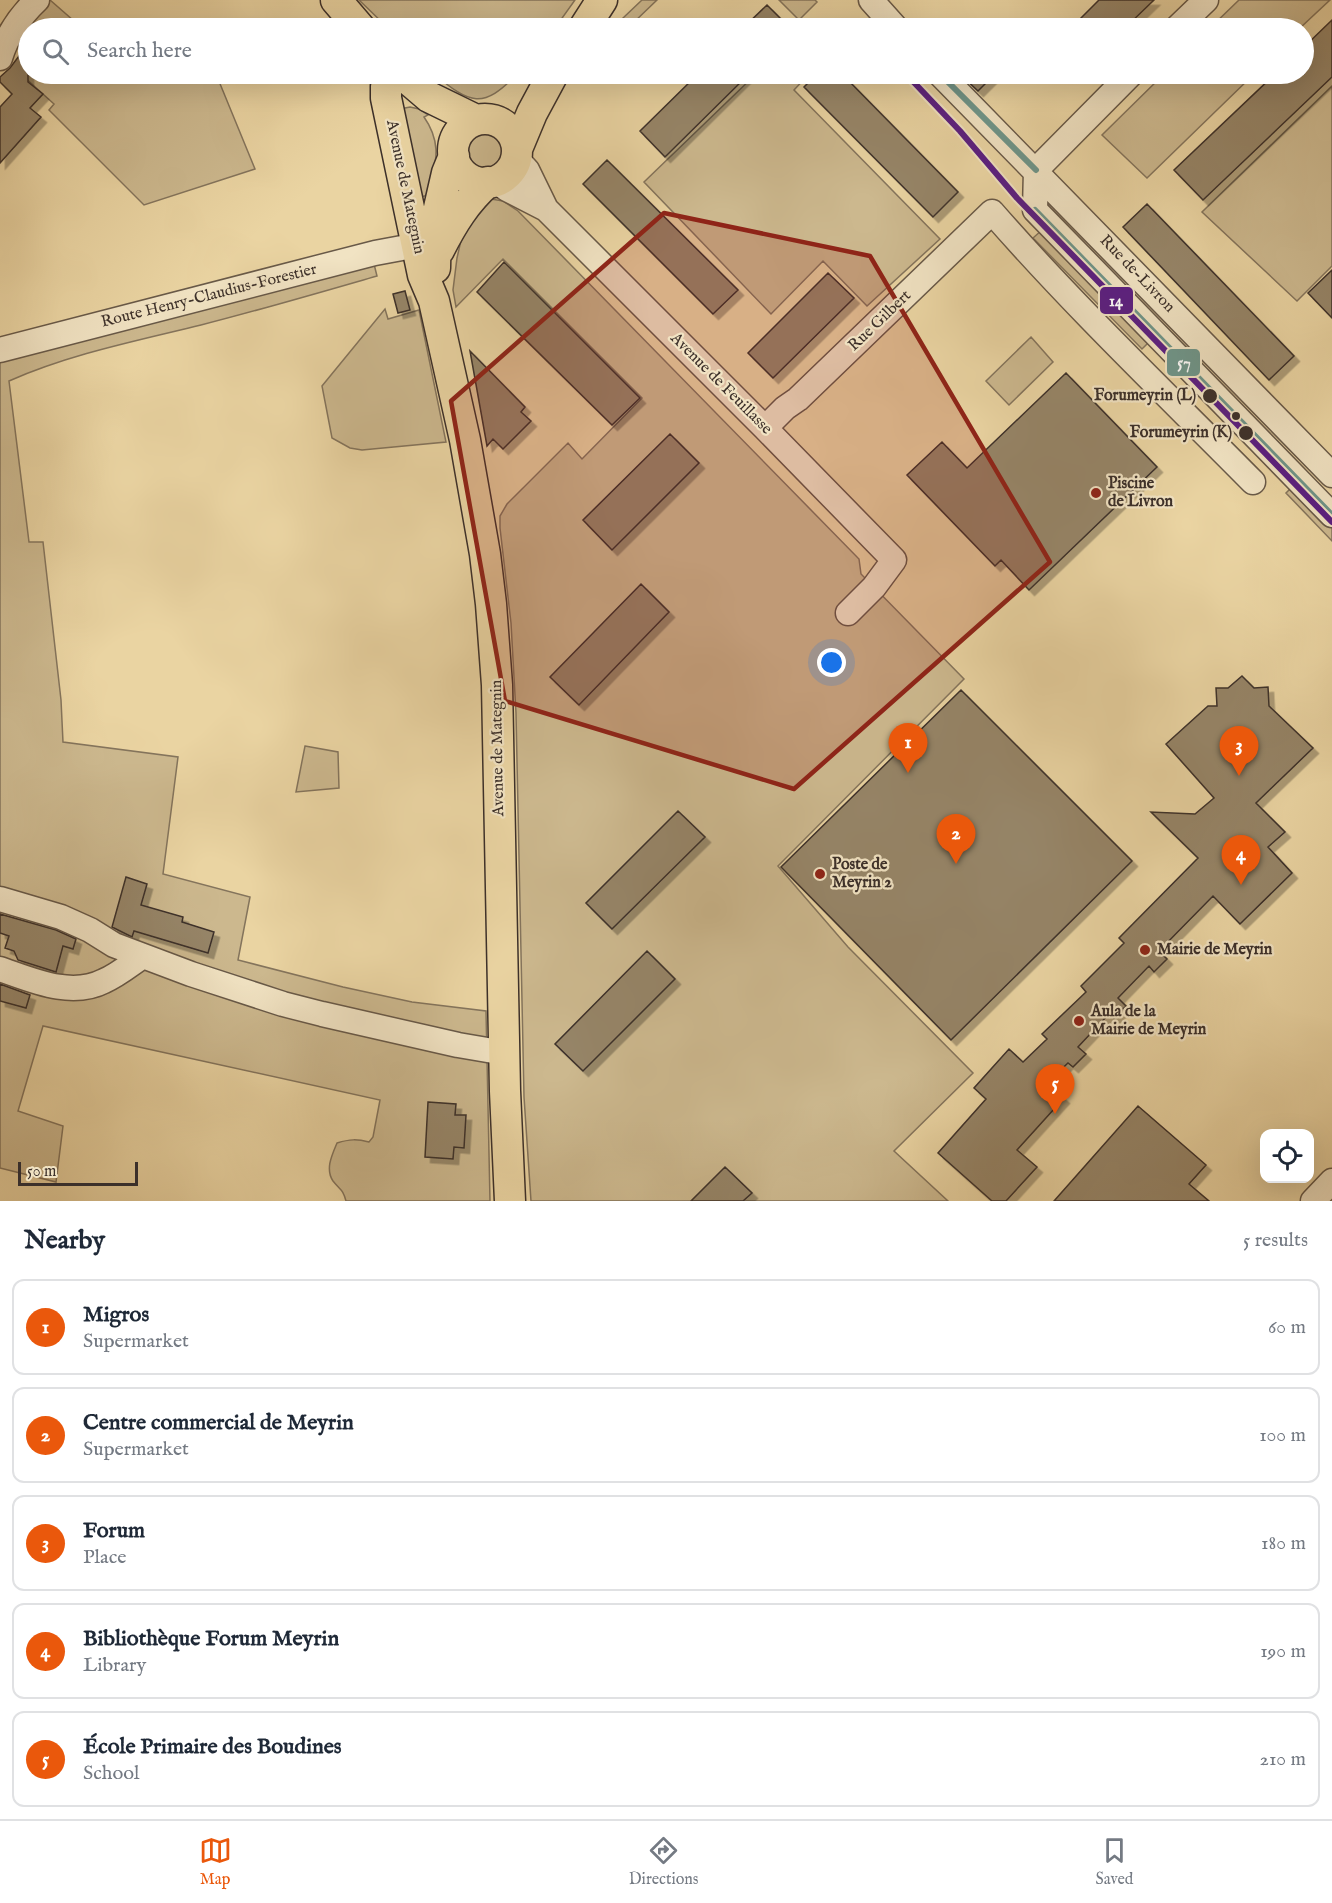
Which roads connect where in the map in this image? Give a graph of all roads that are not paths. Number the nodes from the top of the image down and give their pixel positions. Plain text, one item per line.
1 (37, 0) edge
2 (336, 0) edge
3 (602, 0) edge
4 (871, 0) edge
5 (1206, 0) edge
6 (20, 18) edge
7 (351, 18) edge
8 (590, 18) edge
9 (887, 18) edge
10 (1187, 18) edge
11 (18, 20) edge
12 (0, 58) edge
13 (388, 84) edge
14 (414, 84) edge
15 (537, 84) edge
16 (547, 84) edge
17 (950, 84) edge
18 (1121, 84) edge
19 (429, 97) junction
20 (480, 119) junction
21 (454, 153) junction
22 (517, 153) junction
23 (1036, 170) junction
24 (491, 181) junction
25 (546, 209) junction
26 (427, 251) junction
27 (0, 350) edge
28 (765, 428) junction
29 (1332, 475) edge
30 (1253, 482) dead end
31 (1332, 515) edge
32 (848, 614) dead end
33 (0, 899) edge
34 (143, 956) junction
35 (0, 969) edge
36 (505, 1053) junction
37 (1332, 1181) edge
38 (510, 1201) edge
39 (1313, 1201) edge

1 - 6 street
2 - 7 main road
3 - 8 main road
4 - 9 street
5 - 10 street
11 - 12 street
13 - 26 main road, Avenue de Mategnin
14 - 19 main road
15 - 20 main road
16 - 22 main road
17 - 23 street, Rue de-Livron
18 - 23 street
19 - 20 main road
19 - 21 main road
20 - 21 main road
20 - 22 main road
21 - 24 main road
21 - 26 main road, Avenue de Mategnin
22 - 24 main road
22 - 25 street, Avenue de Feuillasse
23 - 29 street, Rue de-Livron
23 - 31 street, Rue de-Livron
24 - 25 street, Avenue de Feuillasse
24 - 26 main road, Avenue de Mategnin
25 - 28 street, Avenue de Feuillasse
26 - 27 street, Route Henry-Claudius-Forestier
26 - 36 main road, Avenue de Mategnin
28 - 30 street, Rue Gilbert
28 - 32 street, Avenue de Feuillasse
33 - 34 street
34 - 35 street
34 - 36 street
36 - 38 main road, Avenue de Mategnin
37 - 39 street

